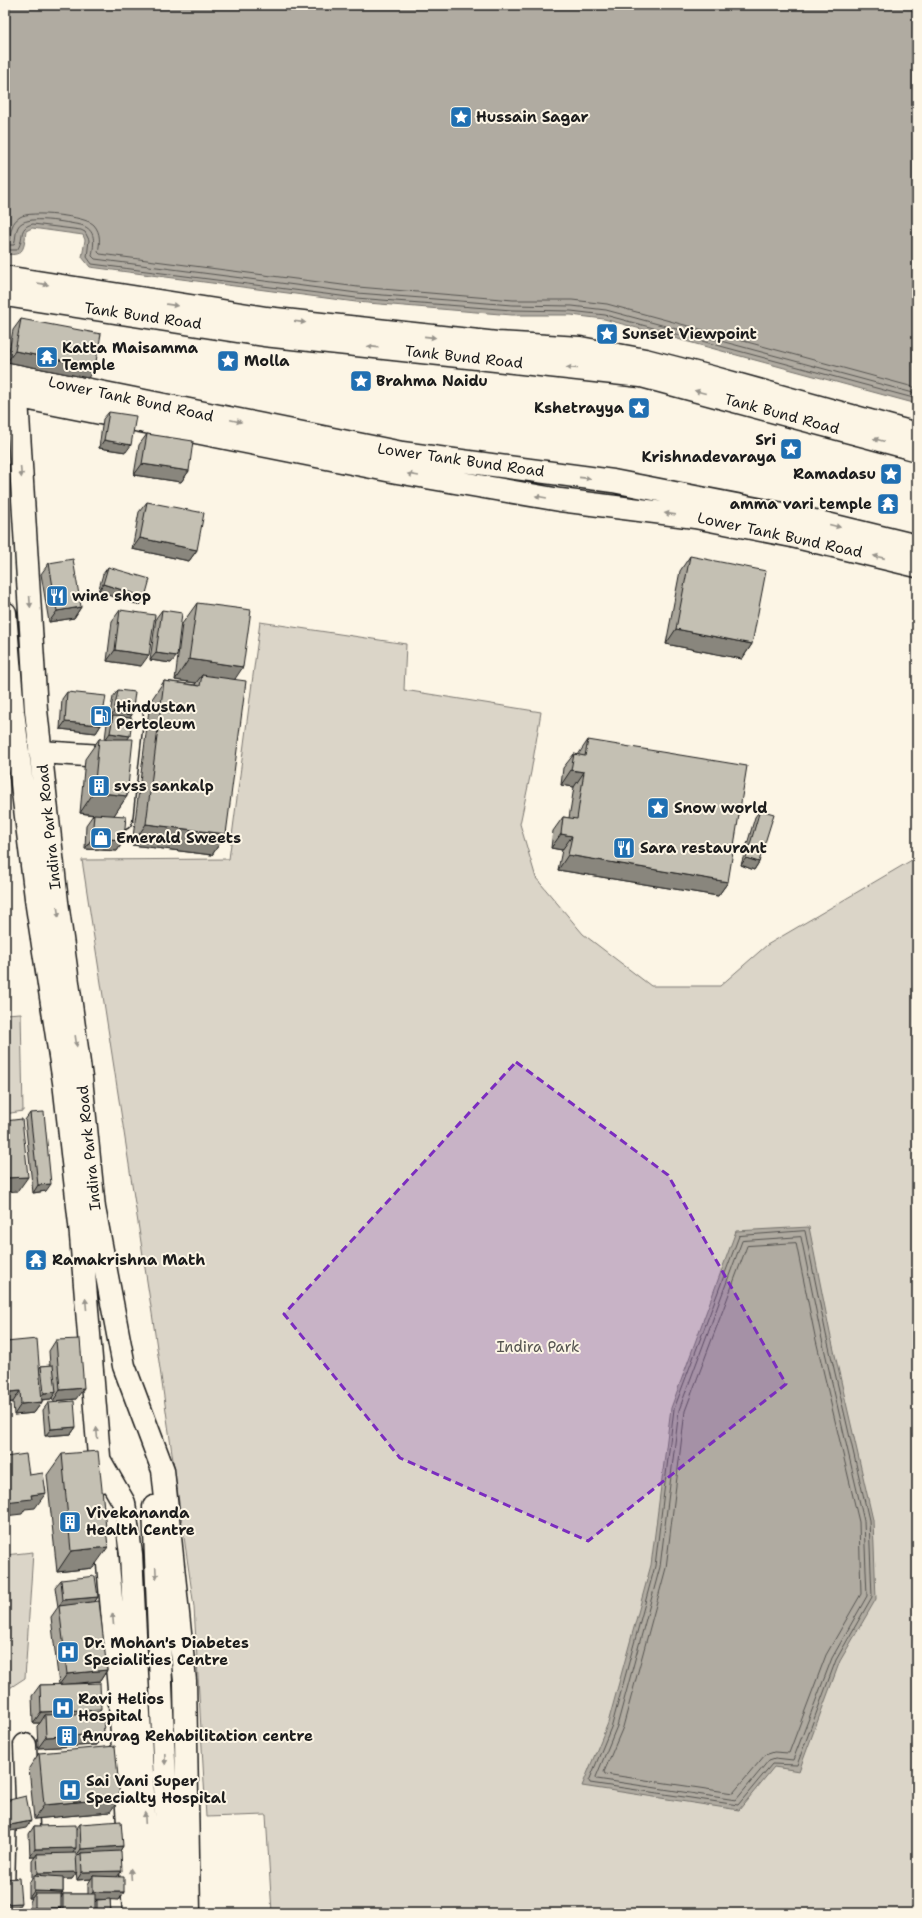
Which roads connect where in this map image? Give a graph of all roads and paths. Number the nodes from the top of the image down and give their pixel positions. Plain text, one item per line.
1 (5, 277) edge
2 (5, 295) edge
3 (12, 385) edge
4 (917, 434) edge
5 (917, 450) edge
6 (917, 546) edge
7 (917, 566) edge
8 (5, 613) edge
9 (132, 718) edge
10 (40, 752) junction
11 (128, 757) junction
12 (121, 819) edge
13 (99, 1458) junction
14 (163, 1470) junction
15 (25, 1745) dead end
16 (26, 1913) edge
17 (134, 1913) edge
18 (149, 1913) edge
19 (170, 1913) edge
20 (189, 1913) edge

1 -> 4 main road
5 -> 2 main road, Tank Bund Road
3 -> 6 main road, Lower Tank Bund Road
7 -> 3 main road, Lower Tank Bund Road
3 -> 10 main road, Indira Park Road
13 -> 8 main road, Indira Park Road
9 - 11 main road
10 - 11 main road
10 -> 14 main road, Indira Park Road
11 - 12 main road
17 -> 13 main road, Indira Park Road
18 -> 13 main road
14 -> 19 main road
14 - 20 main road, Indira Park Road
15 - 16 main road

